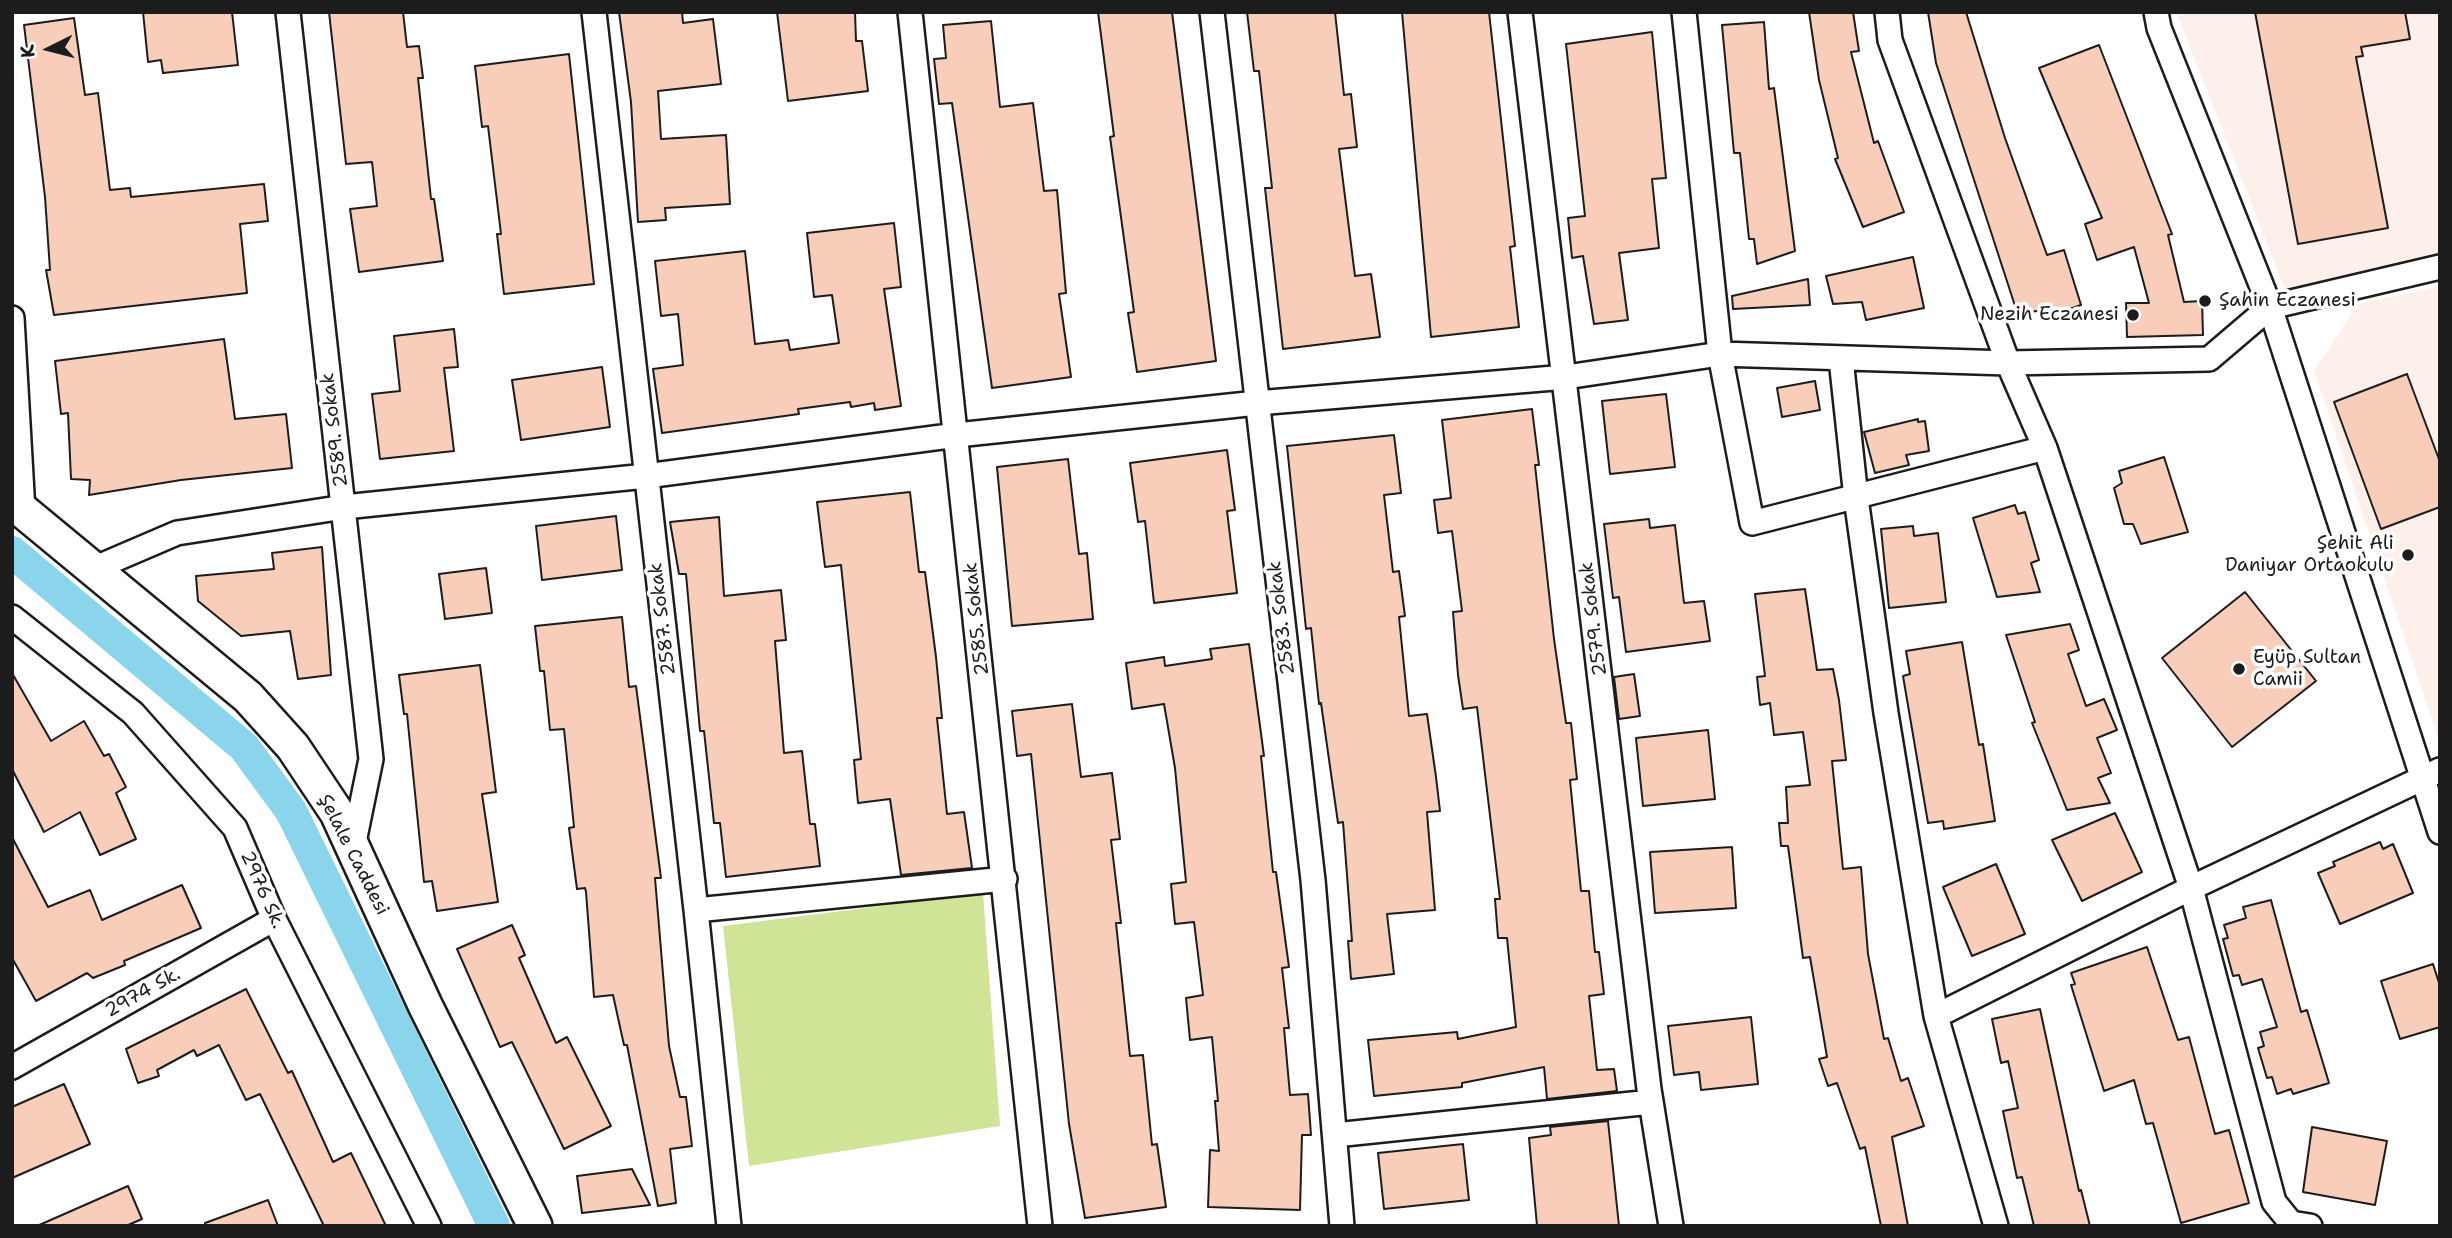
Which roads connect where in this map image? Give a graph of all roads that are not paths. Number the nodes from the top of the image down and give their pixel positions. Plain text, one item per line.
1 (288, 12) edge
2 (594, 12) edge
3 (910, 12) edge
4 (1212, 12) edge
5 (1520, 12) edge
6 (1684, 12) edge
7 (1887, 12) edge
8 (2156, 12) edge
9 (2440, 267) edge
10 (2270, 307) junction
11 (12, 318) edge
12 (1720, 354) junction
13 (1841, 359) junction
14 (2008, 363) junction
15 (1566, 377) junction
16 (1257, 403) junction
17 (957, 435) junction
18 (2045, 447) junction
19 (646, 476) junction
20 (1856, 498) junction
21 (17, 506) edge
22 (344, 507) junction
23 (93, 569) junction
24 (12, 617) edge
25 (2431, 774) edge
26 (2440, 832) edge
27 (353, 847) junction
28 (1005, 879) junction
29 (2191, 888) junction
30 (696, 910) junction
31 (274, 919) junction
32 (1936, 1016) junction
33 (12, 1067) edge
34 (1651, 1102) junction
35 (1335, 1135) junction
36 (429, 1226) edge
37 (535, 1226) edge
38 (729, 1226) edge
39 (1040, 1226) edge
40 (1342, 1226) edge
41 (1671, 1226) edge
42 (1996, 1226) edge
43 (2310, 1226) edge

1 - 22 street, 2589. Sokak
2 - 19 street, 2587. Sokak
3 - 17 street, 2585. Sokak
4 - 16 street, 2583. Sokak
5 - 15 street, 2579. Sokak
6 - 12 street
7 - 14 street
8 - 10 street
9 - 10 street
10 - 14 street
10 - 25 street
11 - 21 street
12 - 13 street
12 - 15 street
12 - 20 street
13 - 14 street
13 - 20 street
14 - 18 street
15 - 16 street
15 - 34 street, 2579. Sokak
16 - 17 street
16 - 35 street, 2583. Sokak
17 - 19 street
17 - 28 street, 2585. Sokak
18 - 20 street
18 - 29 street
19 - 22 street
19 - 30 street, 2587. Sokak
20 - 32 street
21 - 23 street, Şelale Caddesi
22 - 23 street
22 - 27 street, 2589. Sokak
23 - 27 street, Şelale Caddesi
24 - 31 street, 2976 Sk.
25 - 26 street
25 - 29 street
27 - 37 street, Şelale Caddesi
28 - 30 street
28 - 39 street, 2585. Sokak
29 - 32 street
29 - 43 street
30 - 38 street, 2587. Sokak
31 - 33 street, 2974 Sk.
31 - 36 street, 2976 Sk.
32 - 42 street
34 - 35 street
34 - 41 street, 2579. Sokak
35 - 40 street, 2583. Sokak

